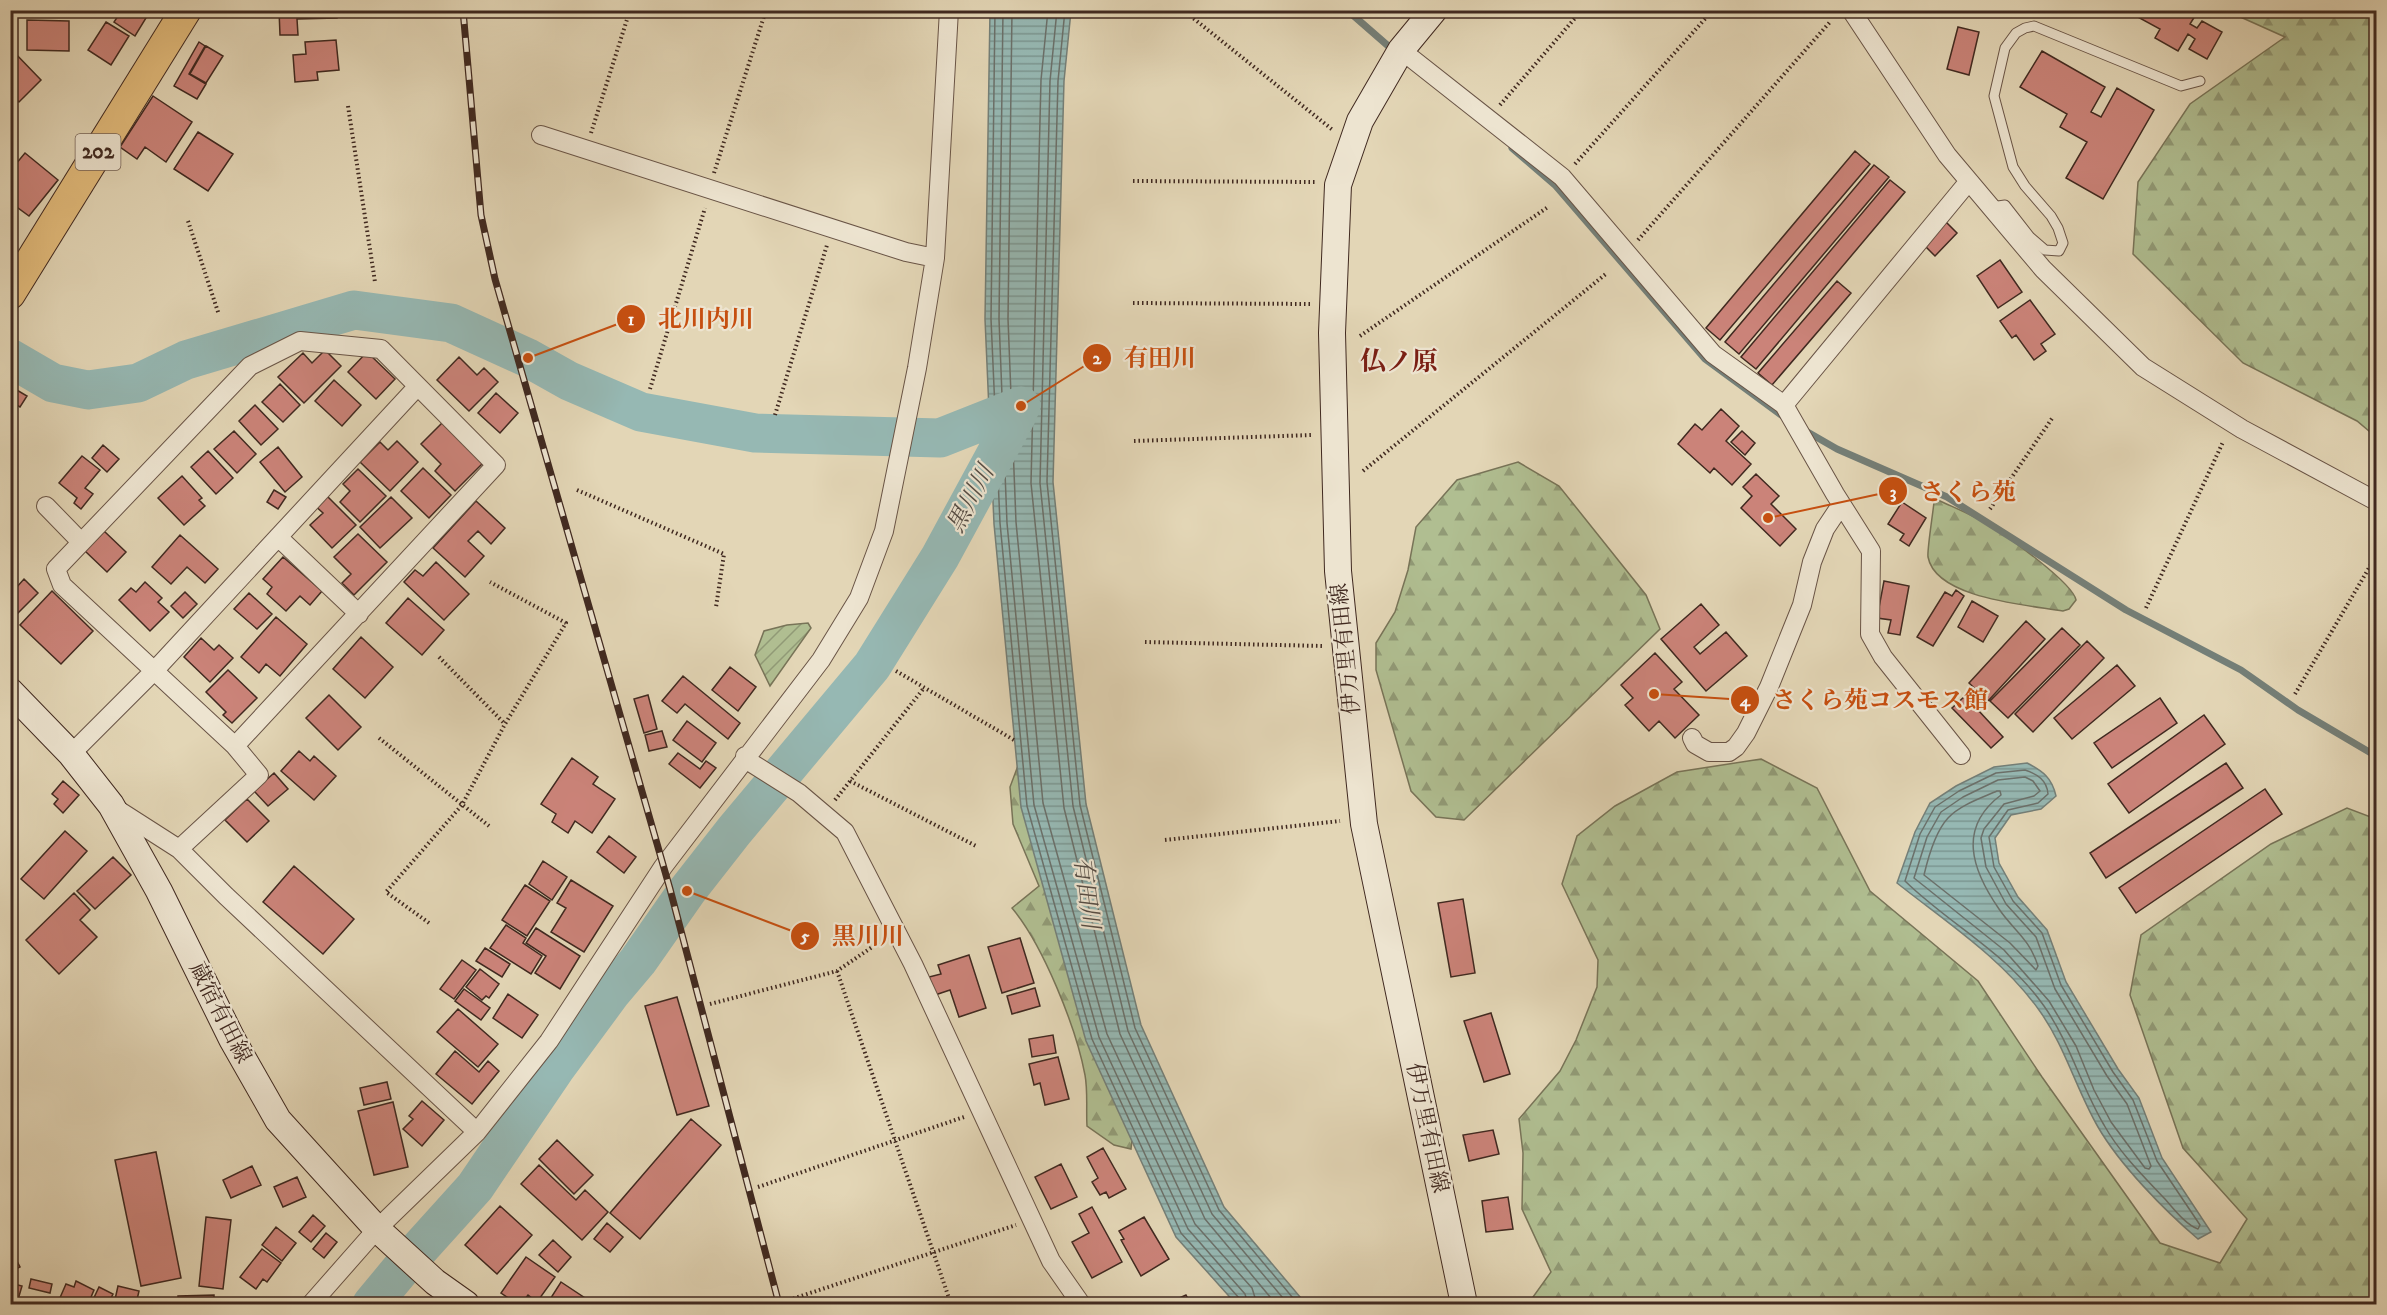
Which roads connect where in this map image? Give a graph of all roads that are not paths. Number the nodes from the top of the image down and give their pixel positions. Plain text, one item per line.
1 (186, 10) edge
2 (949, 10) edge
3 (1434, 10) edge
4 (1851, 10) edge
5 (1401, 50) junction
6 (2200, 81) dead end
7 (541, 135) dead end
8 (1969, 181) junction
9 (1991, 207) junction
10 (935, 258) junction
11 (10, 294) edge
12 (417, 387) junction
13 (1784, 405) junction
14 (2376, 501) edge
15 (1841, 505) junction
16 (46, 506) dead end
17 (278, 537) junction
18 (81, 542) junction
19 (358, 614) junction
20 (155, 670) junction
21 (10, 691) edge
22 (1692, 738) dead end
23 (235, 746) junction
24 (71, 754) junction
25 (1961, 755) dead end
26 (749, 760) junction
27 (111, 806) junction
28 (180, 849) junction
29 (477, 1132) junction
30 (377, 1229) junction
31 (311, 1305) edge
32 (466, 1305) edge
33 (1081, 1305) edge
34 (1464, 1305) edge

1 - 11 highway, 202
2 - 10 street
3 - 5 main road, 伊万里有田線
4 - 8 street
5 - 13 street
5 - 34 main road, 伊万里有田線
6 - 9 lane
7 - 10 street
8 - 9 street
8 - 13 street
9 - 14 street
10 - 26 street
12 - 17 street
12 - 18 street
12 - 19 street
13 - 15 street
15 - 22 street
15 - 25 street
16 - 18 street
17 - 19 street
17 - 20 street
18 - 20 street
19 - 23 street
20 - 23 street
20 - 24 street
21 - 24 main road, 蔵宿有田線
23 - 28 street
24 - 27 main road, 蔵宿有田線
26 - 29 street
26 - 33 street
27 - 28 street
27 - 30 main road, 蔵宿有田線
28 - 29 street
29 - 30 street
30 - 31 street
30 - 32 main road, 蔵宿有田線

